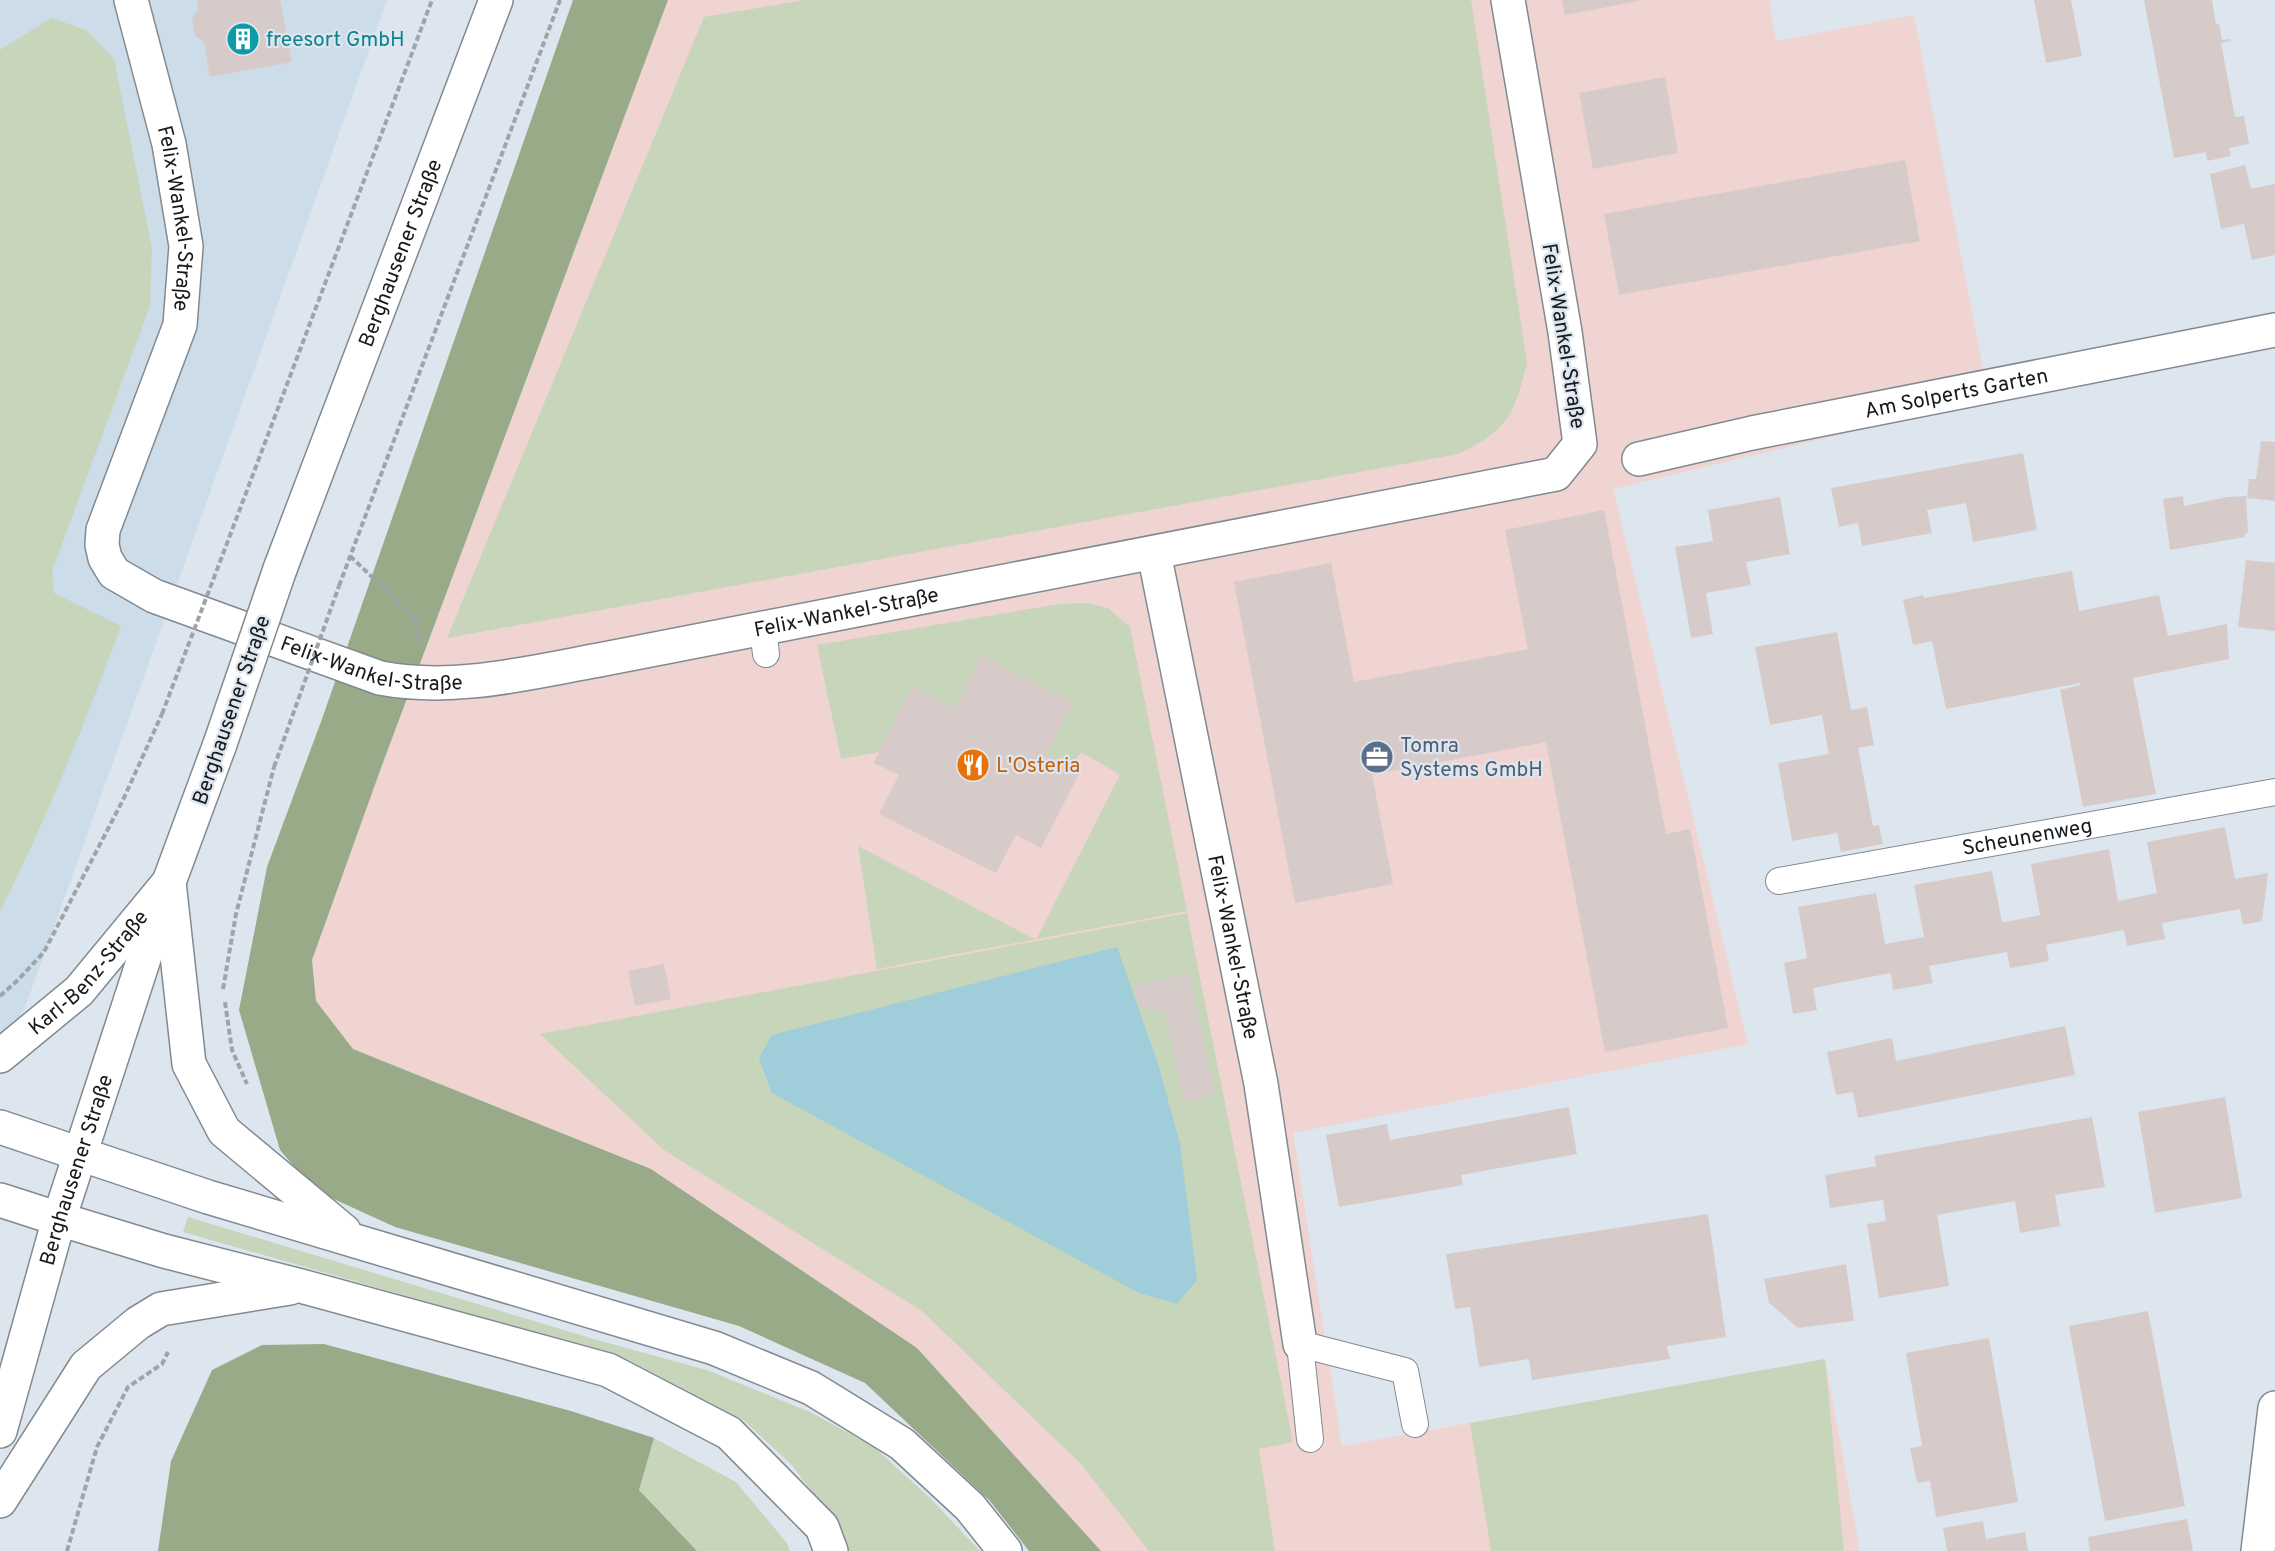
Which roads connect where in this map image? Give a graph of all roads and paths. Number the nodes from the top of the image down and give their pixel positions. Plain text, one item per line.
1 (131, 0) edge
2 (432, 0) edge
3 (496, 0) edge
4 (560, 0) edge
5 (1508, 0) edge
6 (2275, 330) edge
7 (1639, 459) dead end
8 (1154, 552) junction
9 (350, 556) junction
10 (415, 618) dead end
11 (274, 767) dead end
12 (2275, 792) edge
13 (1779, 881) dead end
14 (169, 882) junction
15 (0, 996) edge
16 (0, 1056) edge
17 (0, 1127) edge
18 (80, 1154) junction
19 (0, 1200) edge
20 (59, 1219) junction
21 (354, 1240) junction
22 (301, 1286) junction
23 (1300, 1344) junction
24 (2275, 1408) edge
25 (1415, 1424) dead end
26 (0, 1431) edge
27 (1310, 1439) dead end
28 (0, 1501) edge
29 (831, 1551) edge
30 (1005, 1551) edge
31 (2258, 1551) edge

1 - 8 main road, Felix-Wankel-Straße
2 - 15 path, bridge
3 - 14 main road, Berghausener Straße, bridge
4 - 9 path
5 - 8 main road, Felix-Wankel-Straße
6 - 7 main road, Am Solperts Garten
8 - 23 main road, Felix-Wankel-Straße
9 - 10 path
9 - 11 path, bridge
12 - 13 lane, Scheunenweg
14 - 16 main road, Karl-Benz-Straße
14 - 18 main road, Berghausener Straße
14 - 21 main road
17 - 18 main road
18 - 20 main road, Berghausener Straße
18 - 21 main road
19 - 20 main road
20 - 22 main road
20 - 26 main road, Berghausener Straße
21 - 30 main road
22 - 28 main road
22 - 29 main road
23 - 25 lane
23 - 27 lane
24 - 31 main road

